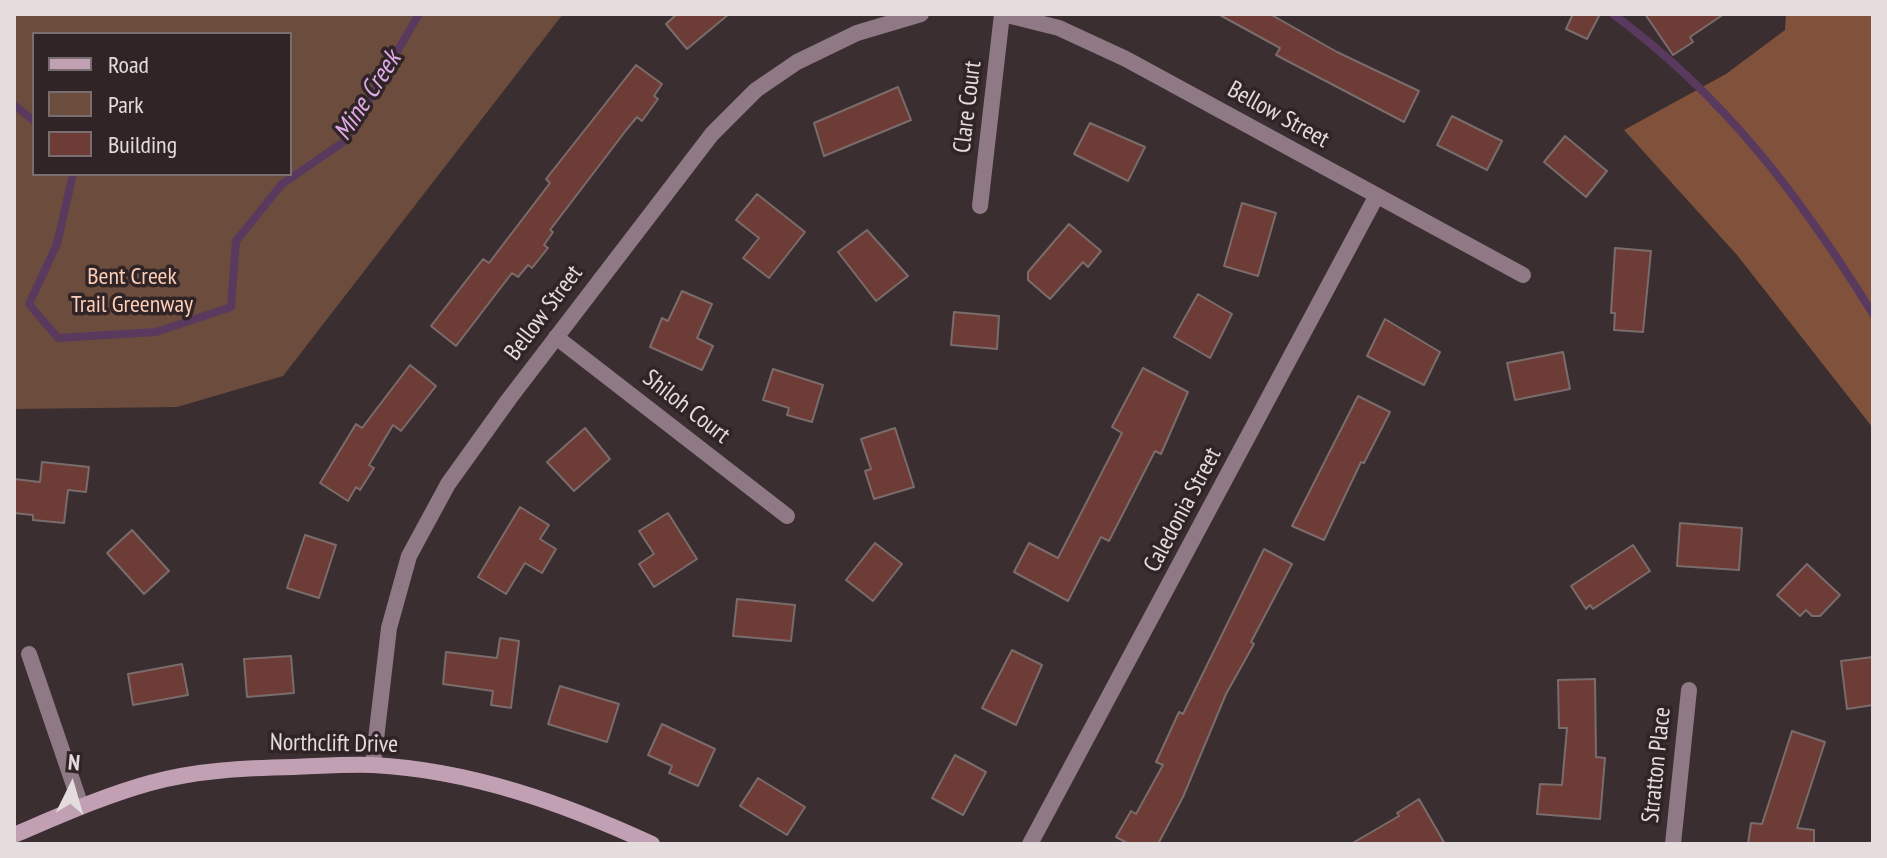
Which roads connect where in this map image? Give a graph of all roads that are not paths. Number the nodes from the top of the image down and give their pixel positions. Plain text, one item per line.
1 (921, 14) edge
2 (1003, 14) edge
3 (1376, 197) junction
4 (980, 206) dead end
5 (1523, 275) dead end
6 (556, 337) junction
7 (787, 516) dead end
8 (29, 654) dead end
9 (1689, 690) dead end
10 (373, 765) junction
11 (81, 806) junction
12 (14, 835) edge
13 (652, 844) edge
14 (1030, 844) edge
15 (1673, 844) edge

1 - 6 street, Bellow Street
2 - 3 street, Bellow Street
2 - 4 street, Clare Court
3 - 5 street, Bellow Street
3 - 14 street, Caledonia Street
6 - 7 street, Shiloh Court
6 - 10 street, Bellow Street
8 - 11 street
9 - 15 street, Stratton Place
10 - 11 street, Northclift Drive
10 - 13 street, Northclift Drive
11 - 12 street, Northclift Drive

